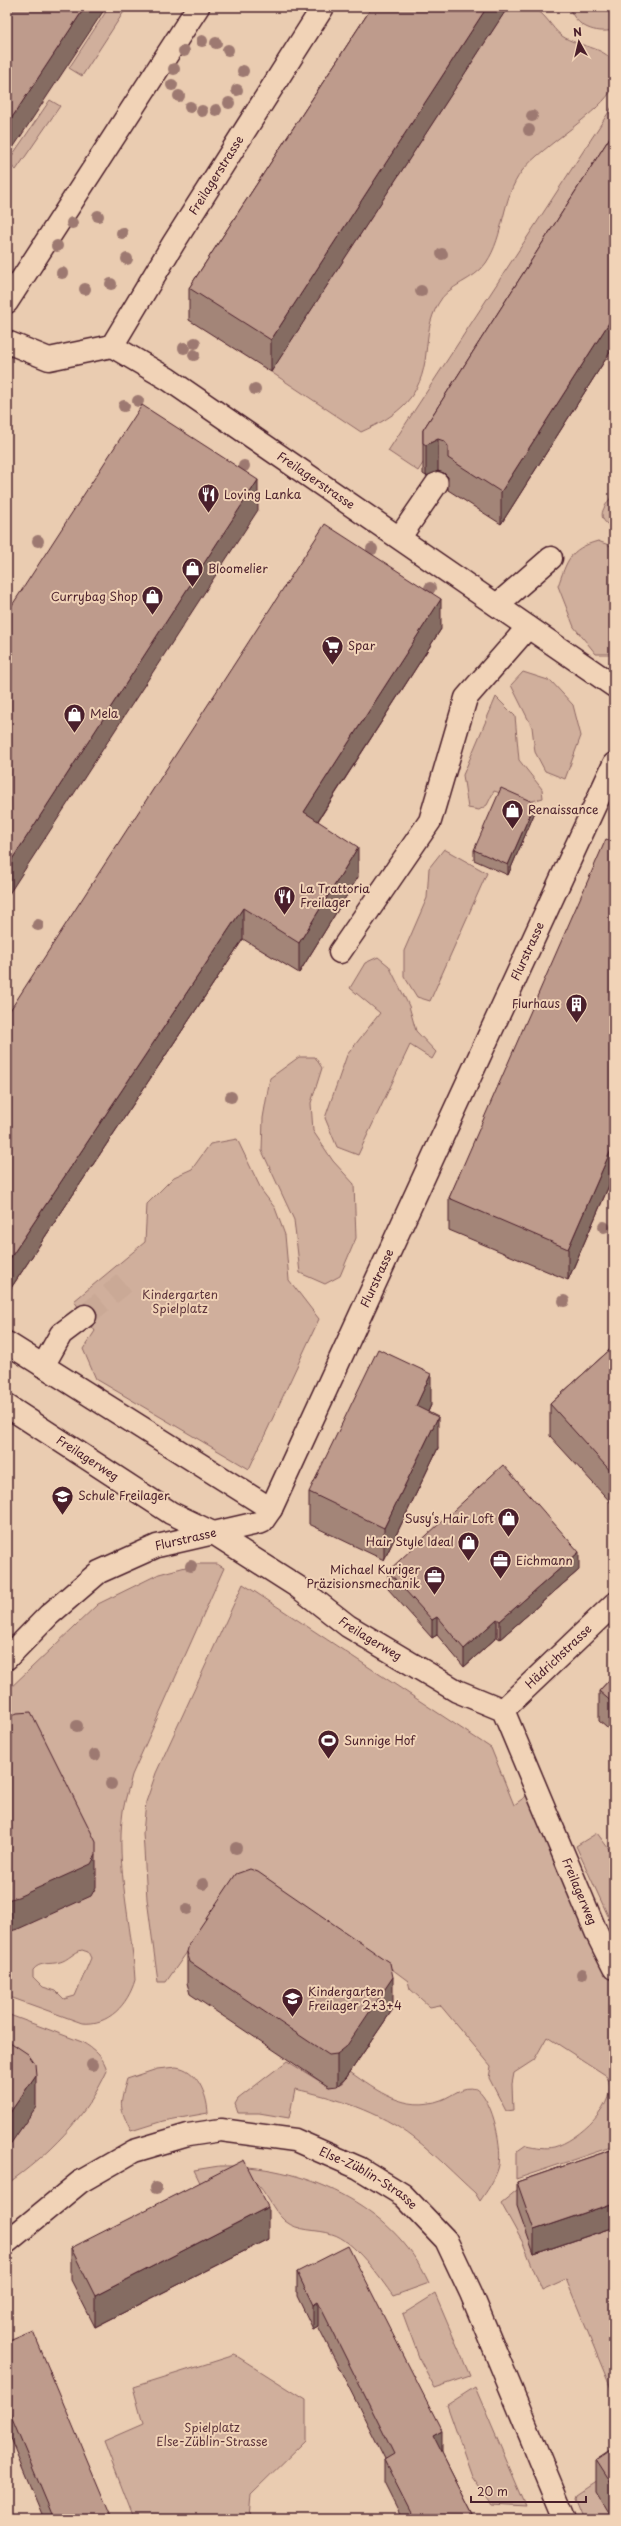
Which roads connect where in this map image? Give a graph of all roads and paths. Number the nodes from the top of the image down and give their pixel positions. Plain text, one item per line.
1 (198, 7) edge
2 (323, 7) edge
3 (7, 302) edge
4 (7, 342) edge
5 (112, 346) junction
6 (437, 483) dead end
7 (400, 537) junction
8 (551, 558) dead end
9 (498, 605) junction
10 (528, 627) junction
11 (614, 686) edge
12 (614, 764) edge
13 (340, 952) dead end
14 (85, 1316) tunnel mouth
15 (7, 1343) edge
16 (43, 1366) junction
17 (7, 1406) edge
18 (271, 1509) junction
19 (215, 1534) junction
20 (614, 1604) edge
21 (7, 1658) edge
22 (503, 1710) junction
23 (614, 1968) edge
24 (7, 2242) edge
25 (565, 2519) edge

1 - 3 street
2 - 5 street, Freilagerstrasse
4 - 5 street
5 - 7 street, Freilagerstrasse
6 - 7 street
7 - 9 street, Freilagerstrasse
8 - 9 street
9 - 10 street, Freilagerstrasse
10 - 11 street, Freilagerstrasse
10 - 13 street
12 - 18 street, Flurstrasse
14 - 16 street
15 - 16 street
16 - 18 street
17 - 19 street, Freilagerweg
18 - 19 street, Flurstrasse
19 - 21 street, Flurstrasse
19 - 22 street, Freilagerweg
20 - 22 street, Hädrichstrasse
22 - 23 street, Freilagerweg
24 - 25 street, Else-Züblin-Strasse

